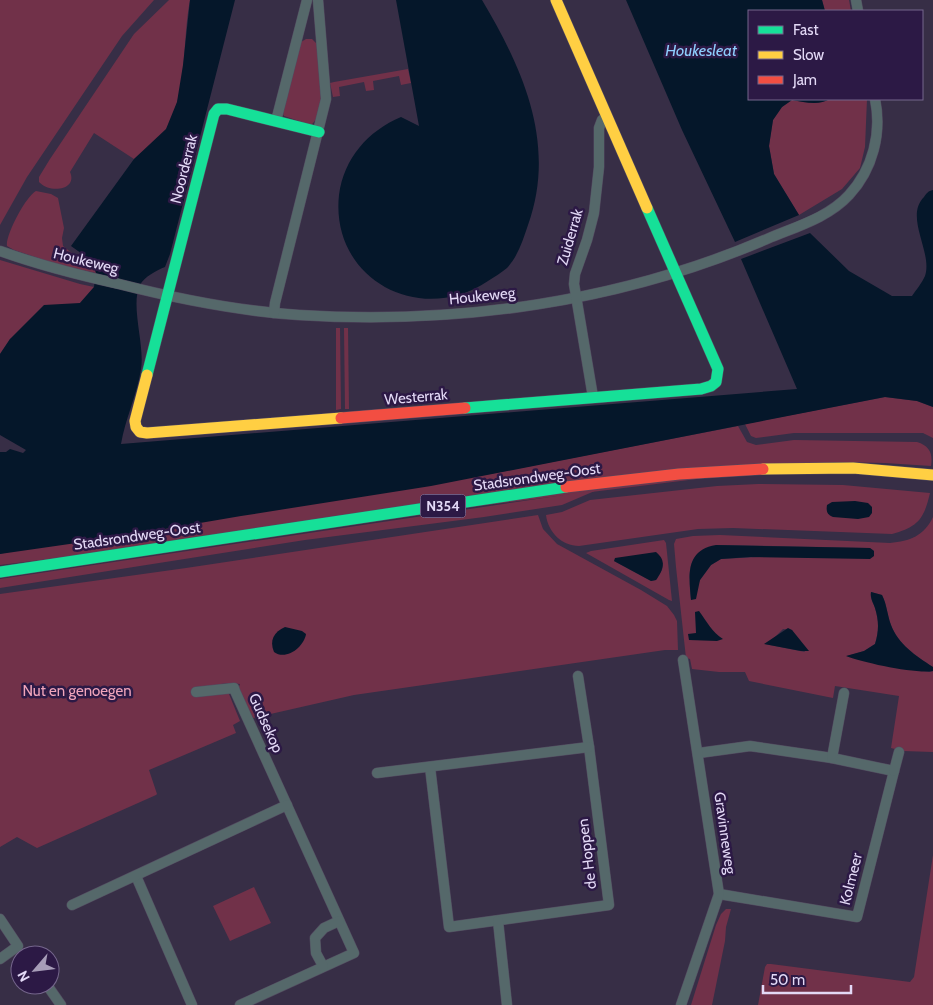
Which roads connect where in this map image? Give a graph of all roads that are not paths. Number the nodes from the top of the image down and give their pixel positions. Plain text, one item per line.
1 (307, 0) edge
2 (318, 0) edge
3 (556, 0) edge
4 (875, 100) edge
5 (607, 117) junction
6 (276, 121) junction
7 (319, 132) junction
8 (0, 250) edge
9 (676, 273) junction
10 (167, 296) junction
11 (576, 298) junction
12 (274, 313) junction
13 (593, 397) junction
14 (933, 475) edge
15 (0, 572) edge
16 (683, 660) dead end
17 (578, 676) dead end
18 (196, 692) dead end
19 (844, 693) dead end
20 (589, 746) junction
21 (899, 752) dead end
22 (699, 753) junction
23 (832, 758) junction
24 (430, 767) junction
25 (894, 771) junction
26 (376, 773) dead end
27 (287, 805) junction
28 (136, 876) junction
29 (719, 894) junction
30 (72, 905) dead end
31 (0, 919) edge
32 (498, 920) junction
33 (338, 921) junction
34 (17, 945) edge
35 (323, 966) junction
36 (244, 1004) edge
37 (192, 1005) edge
38 (506, 1005) edge
39 (681, 1005) edge

1 - 6 street
2 - 7 street
3 - 5 street
4 - 9 street, Houkeweg
5 - 9 street
5 - 11 street, Zuiderrak
6 - 7 street, Noorderrak
6 - 10 street, Noorderrak
7 - 12 street
8 - 10 street, Houkeweg
9 - 11 street, Houkeweg
9 - 13 street, Westerrak
10 - 12 street, Houkeweg
10 - 13 street, Westerrak
11 - 12 street, Houkeweg
11 - 13 street, Zuiderrak
14 - 15 street, Stadsrondweg-Oost / N354
16 - 22 street, Gravinneweg
17 - 20 street, de Hoppen
18 - 27 street, Gudsekop
19 - 23 street
20 - 24 street
20 - 32 street, de Hoppen
21 - 25 street, Kolmeer
22 - 23 street
22 - 29 street, Gravinneweg
23 - 25 street
24 - 26 street
24 - 32 street, de Hoppen
25 - 29 street, Kolmeer
27 - 28 street
27 - 33 street, Gudsekop
28 - 30 street
28 - 37 street
29 - 39 street, Gravinneweg
31 - 34 street
32 - 38 street
33 - 35 street
33 - 35 street, Gudsekop
35 - 36 street, Gudsekop

